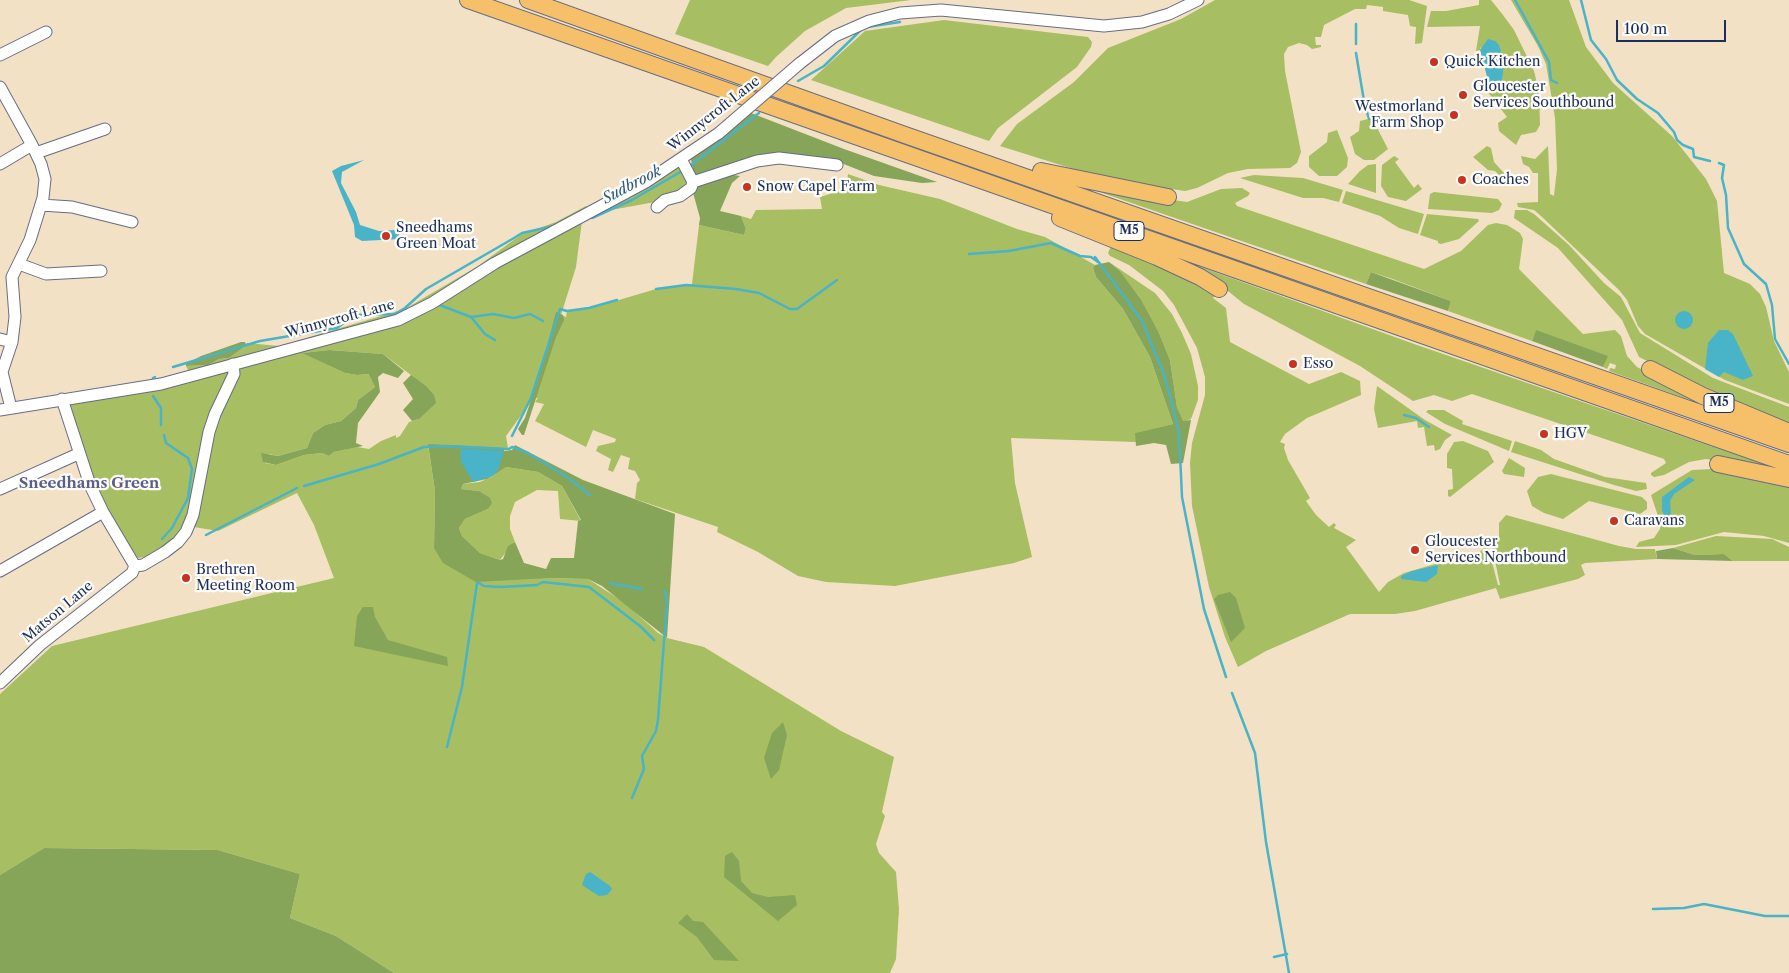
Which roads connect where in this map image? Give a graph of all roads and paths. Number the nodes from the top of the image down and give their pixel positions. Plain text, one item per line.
1 (468, 0) edge
2 (528, 0) edge
3 (1198, 0) edge
4 (46, 32) dead end
5 (0, 54) edge
6 (0, 88) edge
7 (105, 129) dead end
8 (34, 149) junction
9 (958, 152) junction
10 (681, 159) junction
11 (0, 164) edge
12 (837, 165) dead end
13 (952, 169) junction
14 (693, 182) junction
15 (1168, 197) dead end
16 (41, 205) junction
17 (657, 207) dead end
18 (132, 222) dead end
19 (19, 264) junction
20 (101, 271) dead end
21 (1220, 289) dead end
22 (0, 339) edge
23 (12, 342) junction
24 (233, 364) junction
25 (1650, 369) dead end
26 (62, 399) junction
27 (6, 409) edge
28 (1789, 432) edge
29 (1789, 444) edge
30 (78, 454) junction
31 (1718, 464) dead end
32 (1789, 464) edge
33 (1789, 479) edge
34 (0, 488) edge
35 (103, 512) junction
36 (136, 566) junction
37 (0, 571) edge
38 (0, 683) edge

1 - 13 highway, M5
2 - 9 highway, M5
3 - 10 street, Winnycroft Lane, bridge
4 - 5 street
6 - 8 street
7 - 8 street
8 - 11 street
8 - 16 street
9 - 15 highway, M5
9 - 29 highway, M5
10 - 14 street
10 - 24 street, Winnycroft Lane
12 - 14 street
13 - 21 highway, M5
13 - 32 highway, M5
14 - 17 street
16 - 18 street
16 - 19 street
19 - 20 street
19 - 23 street
22 - 23 street
23 - 27 street
24 - 26 street, Winnycroft Lane
24 - 36 street
25 - 28 highway, M5
26 - 27 street, Winnycroft Lane
26 - 30 street
30 - 34 street
30 - 35 street
31 - 33 highway
35 - 36 street
35 - 37 street
36 - 38 street, Matson Lane

